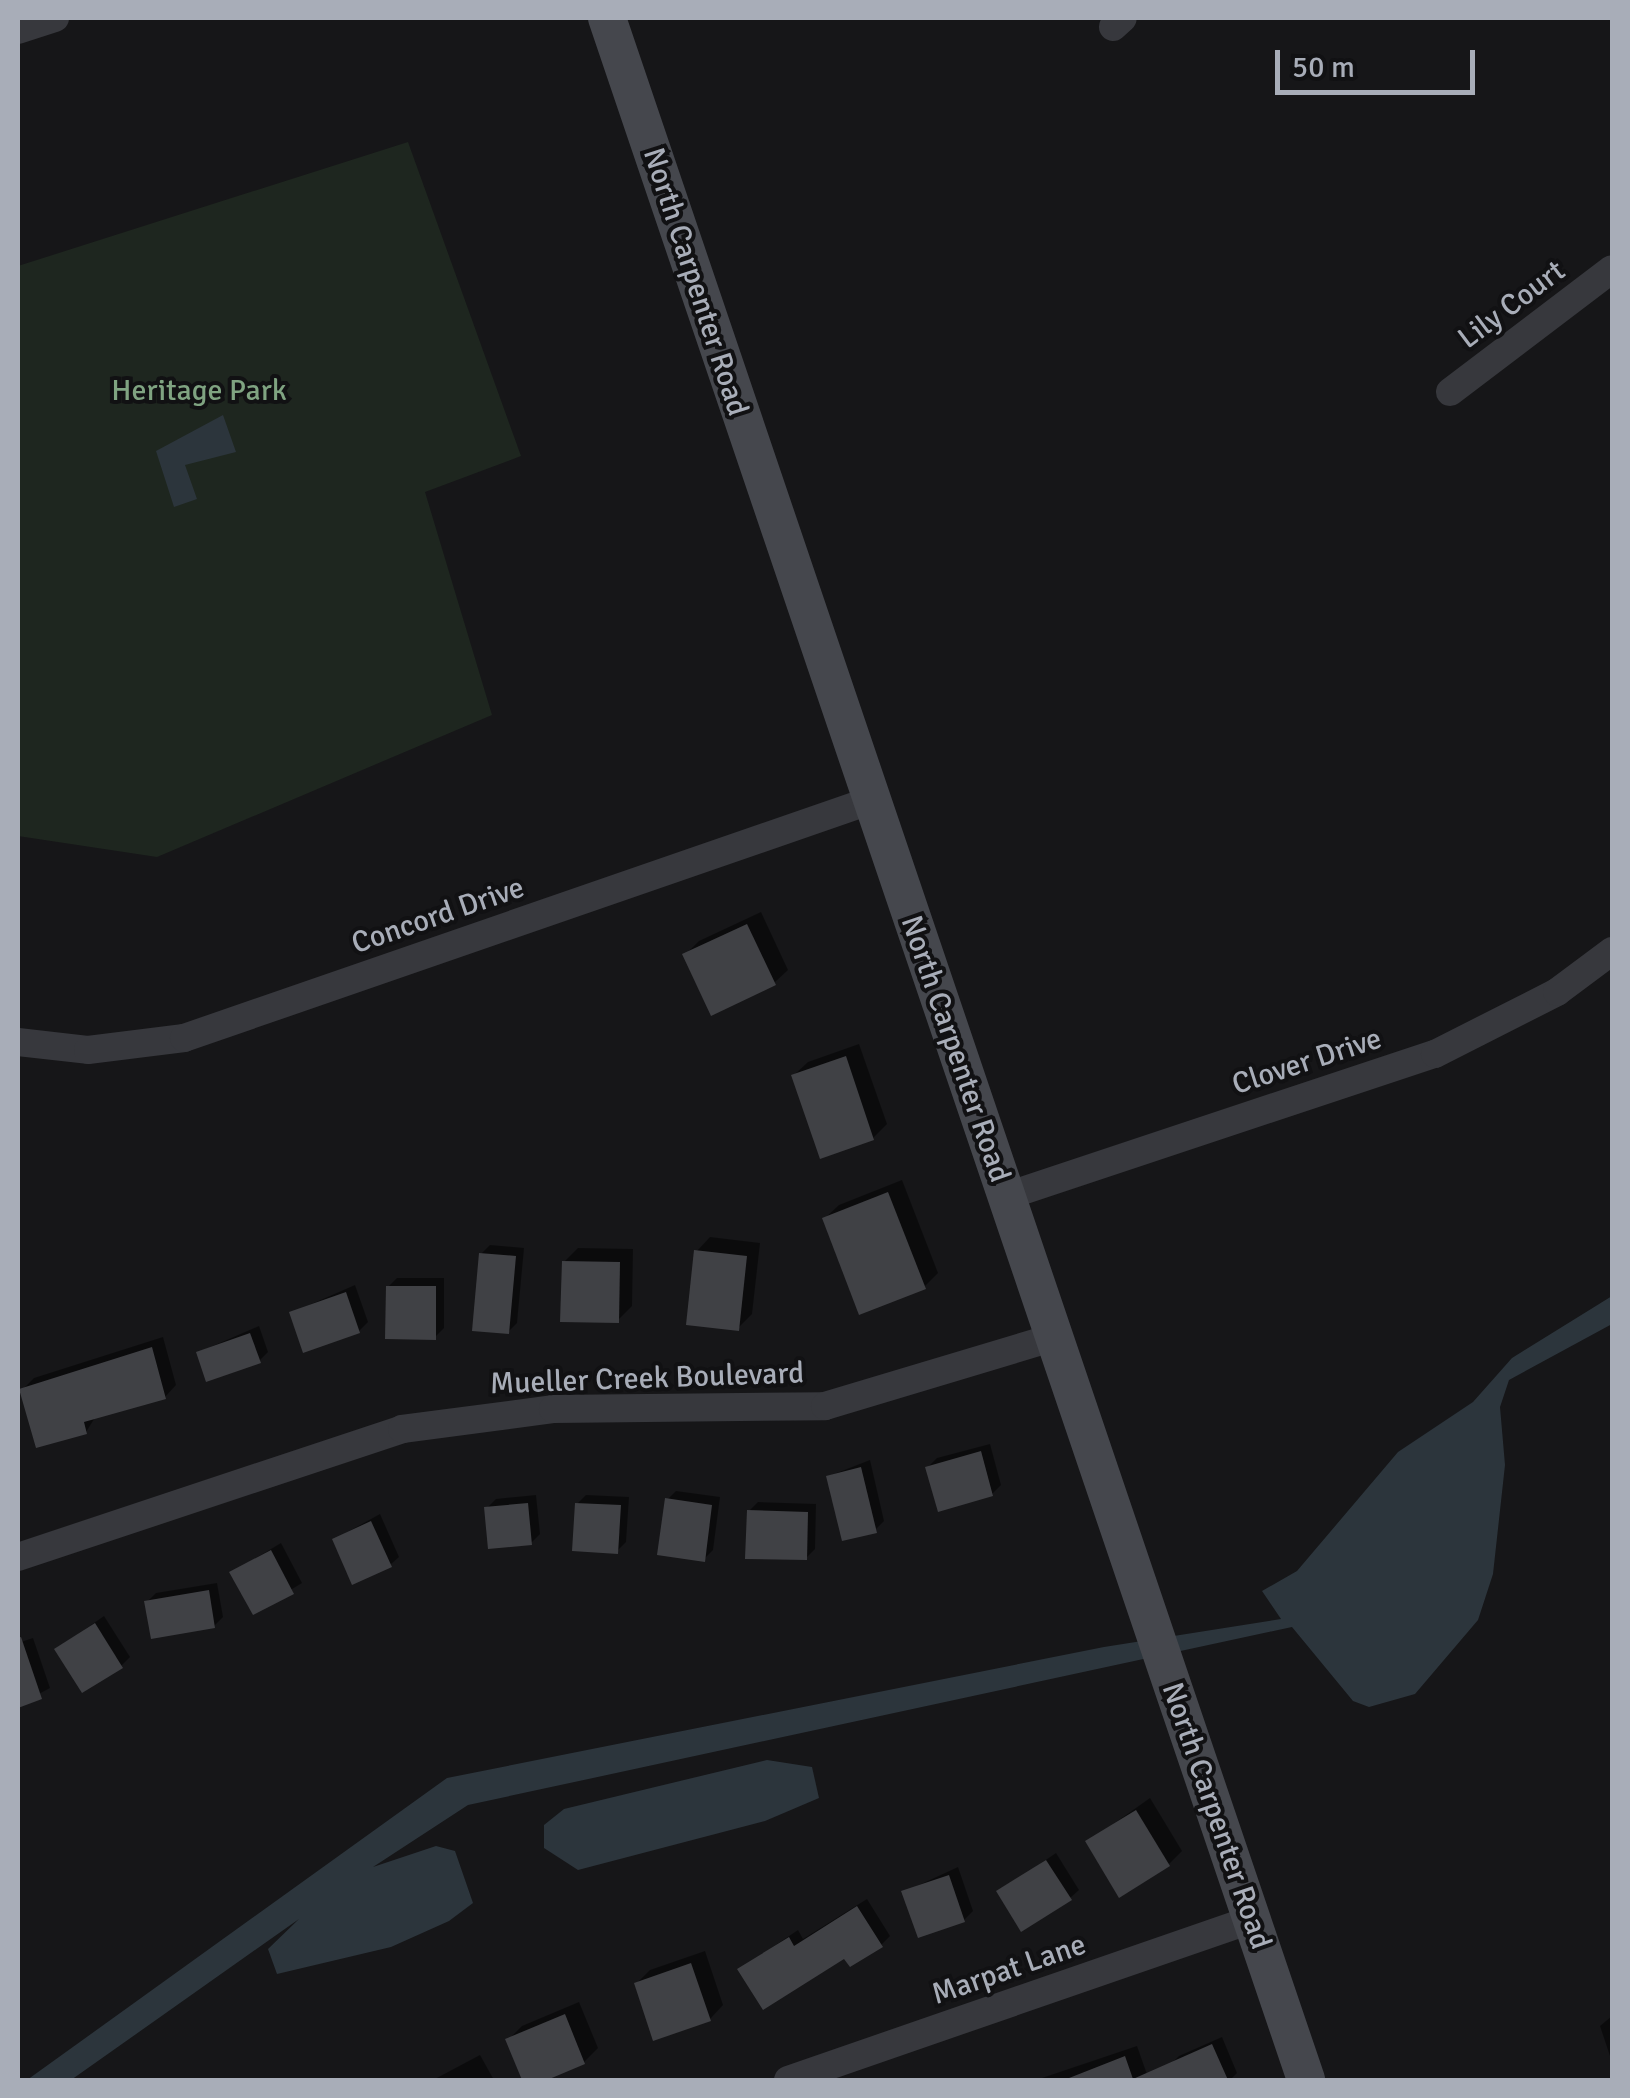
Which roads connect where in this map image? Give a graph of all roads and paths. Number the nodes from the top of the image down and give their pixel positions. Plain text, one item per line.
1 (55, 18) edge
2 (607, 18) edge
3 (18, 30) edge
4 (1612, 269) edge
5 (1450, 392) dead end
6 (872, 800) junction
7 (1612, 951) edge
8 (18, 1042) edge
9 (1004, 1197) junction
10 (1051, 1338) junction
11 (18, 1557) edge
12 (1251, 1920) junction
13 (788, 2080) edge
14 (1306, 2080) edge

1 - 3 street
2 - 6 street, North Carpenter Road
4 - 5 street, Lily Court
6 - 8 street, Concord Drive
6 - 9 street, North Carpenter Road
7 - 9 street, Clover Drive
9 - 10 street, North Carpenter Road
10 - 11 street, Mueller Creek Boulevard
10 - 12 street, North Carpenter Road
12 - 13 street, Marpat Lane
12 - 14 street, North Carpenter Road

